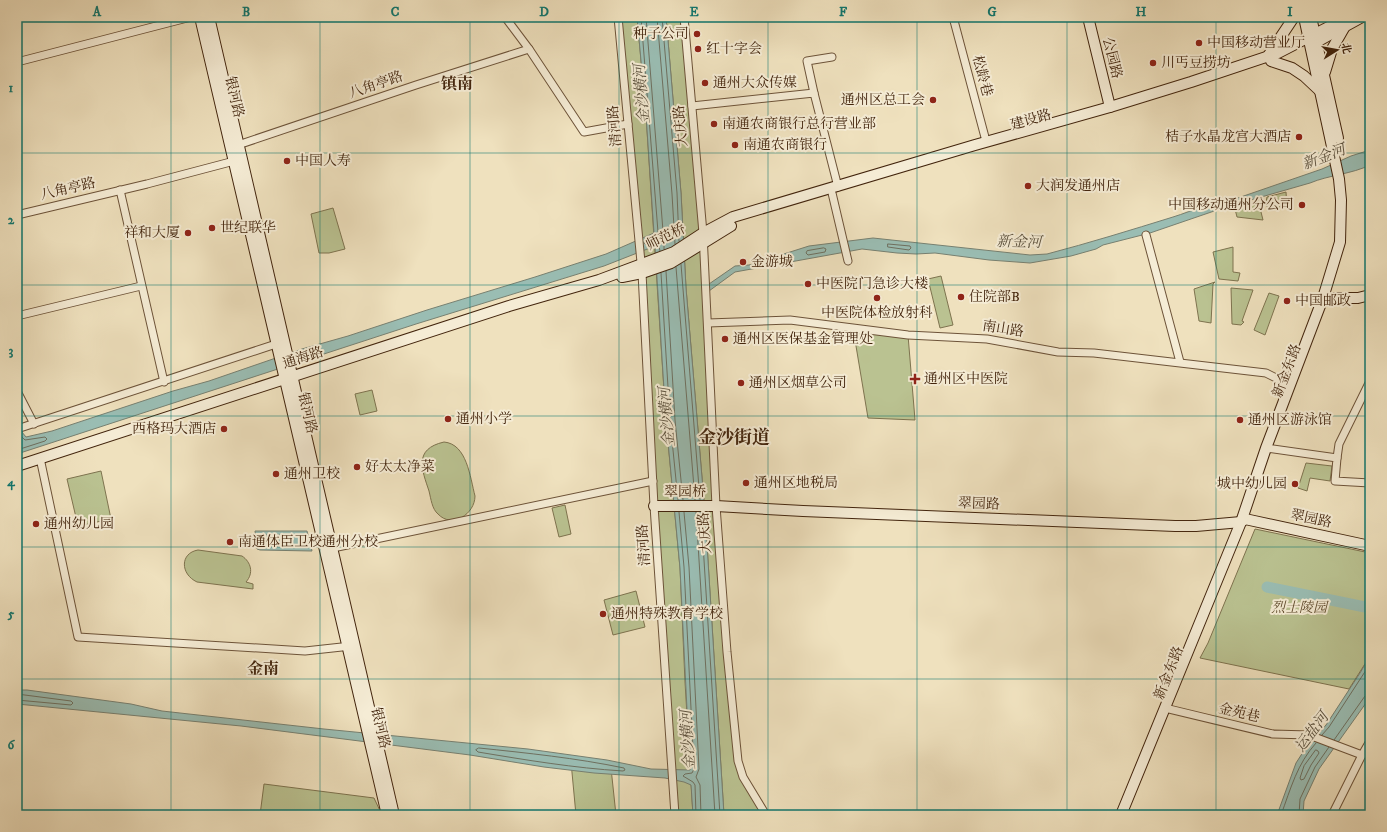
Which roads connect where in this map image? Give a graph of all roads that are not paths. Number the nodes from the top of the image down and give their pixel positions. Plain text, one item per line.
1 (191, 17) edge
2 (200, 17) edge
3 (209, 17) edge
4 (505, 17) edge
5 (618, 17) edge
6 (684, 17) edge
7 (953, 17) edge
8 (1088, 17) edge
9 (1294, 17) edge
10 (1304, 17) edge
11 (1311, 17) edge
12 (1362, 17) edge
13 (1344, 20) edge
14 (1312, 40) junction
15 (529, 49) junction
16 (832, 57) dead end
17 (1270, 58) junction
18 (17, 62) edge
19 (1324, 74) junction
20 (1321, 92) junction
21 (814, 93) junction
22 (692, 106) junction
23 (1110, 107) junction
24 (628, 124) junction
25 (986, 141) junction
26 (235, 146) junction
27 (1339, 158) junction
28 (238, 160) junction
29 (120, 190) junction
30 (835, 190) junction
31 (17, 215) edge
32 (1146, 235) dead end
33 (704, 238) junction
34 (847, 257) dead end
35 (642, 268) junction
36 (141, 286) junction
37 (1370, 295) edge
38 (1326, 298) junction
39 (17, 316) edge
40 (708, 323) junction
41 (278, 340) junction
42 (1180, 362) junction
43 (288, 378) junction
44 (1370, 381) edge
45 (164, 382) junction
46 (1290, 385) junction
47 (17, 391) edge
48 (34, 424) junction
49 (17, 430) edge
50 (1269, 449) junction
51 (40, 458) junction
52 (1337, 458) junction
53 (17, 466) edge
54 (653, 481) junction
55 (1370, 484) edge
56 (654, 506) junction
57 (716, 506) junction
58 (1243, 520) junction
59 (1370, 546) edge
60 (329, 549) junction
61 (351, 646) junction
62 (1167, 709) junction
63 (1370, 741) edge
64 (1362, 755) junction
65 (387, 815) edge
66 (394, 815) edge
67 (675, 815) edge
68 (766, 815) edge
69 (1121, 815) edge
70 (1126, 815) edge
71 (1332, 815) edge

1 - 18 street
2 - 26 street, 银河路
3 - 26 street, 银河路
4 - 15 street
5 - 24 street, 清河路
6 - 22 street, 大庆路
7 - 25 street, 松龄巷
8 - 23 street, 公园路
9 - 17 street
10 - 14 street
11 - 14 street
12 - 13 street, 建设路
13 - 14 street, 建设路
13 - 19 street
14 - 17 street, 建设路
14 - 19 street, 新金东路
14 - 20 street, 新金东路
15 - 24 street
15 - 26 street, 八角亭路
16 - 21 street
17 - 20 street
17 - 23 street, 建设路
17 - 30 street, 建设路
19 - 27 street, 新金东路
20 - 27 street, 新金东路
21 - 22 street
21 - 30 street
22 - 33 street, 大庆路
23 - 25 street, 建设路
24 - 35 street, 清河路
25 - 30 street, 建设路
26 - 28 street, 银河路
27 - 38 street, 新金东路
28 - 29 street, 八角亭路
28 - 41 street, 银河路
29 - 31 street, 八角亭路
29 - 36 street
30 - 33 street, 建设路
30 - 34 street
32 - 42 street
33 - 35 street, 师范桥
33 - 40 street, 大庆路
35 - 43 street, 通海路
35 - 54 street, 清河路
36 - 39 street
36 - 45 street
37 - 38 street
38 - 46 street, 新金东路
38 - 50 street, 新金东路
40 - 42 street, 南山路
40 - 57 street, 大庆路
41 - 43 street, 银河路
41 - 45 street
42 - 46 street, 南山路
43 - 51 street, 通海路
43 - 60 street, 银河路
44 - 52 street
45 - 48 street
46 - 50 street, 新金东路
47 - 48 street
48 - 49 street
50 - 52 street
50 - 58 street, 新金东路
51 - 53 street, 通海路
51 - 61 street
52 - 55 street
54 - 56 street, 清河路
54 - 60 street
56 - 57 street, 翠园桥
56 - 67 street, 清河路
57 - 58 street, 翠园路
57 - 68 street, 大庆路
58 - 59 street, 翠园路
58 - 62 street, 新金东路
60 - 61 street, 银河路
61 - 65 street, 银河路
61 - 66 street, 银河路
62 - 64 street, 金苑巷
62 - 69 street, 新金东路
62 - 70 street, 新金东路
63 - 64 street
64 - 71 street

